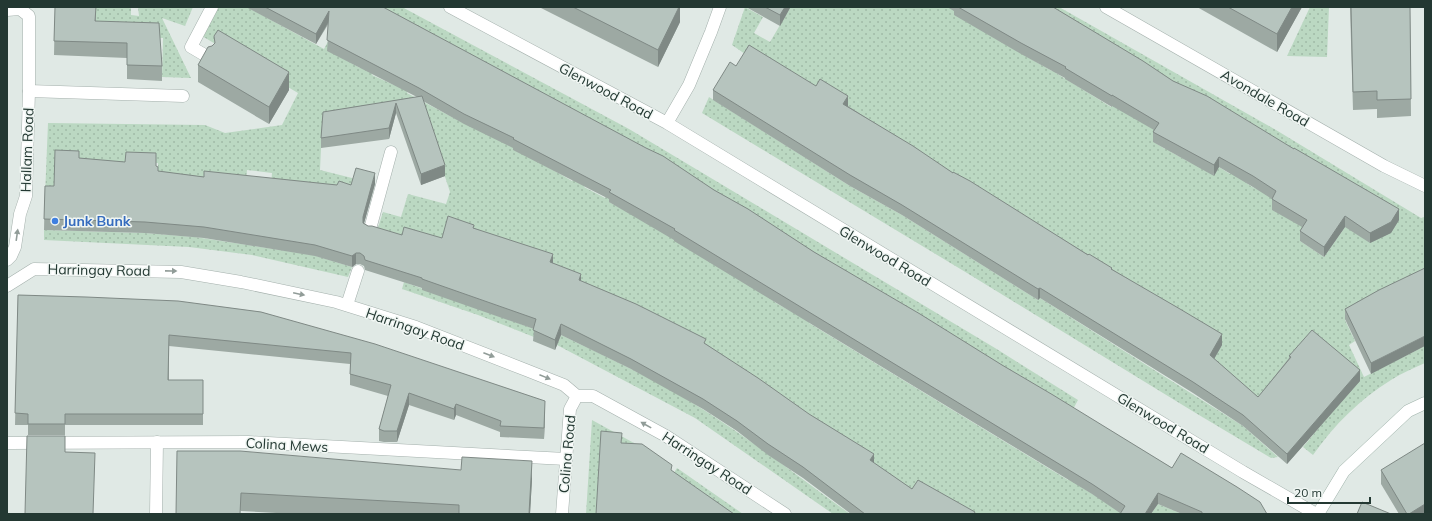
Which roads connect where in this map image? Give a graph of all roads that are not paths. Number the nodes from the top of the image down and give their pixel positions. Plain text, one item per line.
1 (212, 7) edge
2 (450, 7) edge
3 (720, 7) edge
4 (1106, 7) edge
5 (7, 10) edge
6 (208, 57) edge
7 (29, 90) junction
8 (183, 96) dead end
9 (667, 123) junction
10 (391, 152) dead end
11 (1425, 186) edge
12 (370, 229) edge
13 (9, 258) edge
14 (358, 271) dead end
15 (8, 285) edge
16 (347, 305) junction
17 (577, 396) junction
18 (1425, 403) edge
19 (157, 442) junction
20 (7, 443) edge
21 (566, 459) junction
22 (156, 514) edge
23 (562, 514) edge
24 (785, 514) edge
25 (1317, 514) edge

1 - 6 street
2 - 9 street, Glenwood Road
3 - 9 street
4 - 11 street, Avondale Road
5 - 7 street, Hallam Road
7 - 8 street, Hallam Road
13 -> 7 street, Hallam Road
9 - 25 street, Glenwood Road
10 - 12 street
14 - 16 street
15 -> 16 street, Harringay Road
16 -> 17 street, Harringay Road
17 - 21 street, Colina Road
24 -> 17 street, Harringay Road
18 - 25 street
19 - 20 street, Colina Mews
19 - 21 street, Colina Mews
19 - 22 street
21 - 23 street, Colina Road

